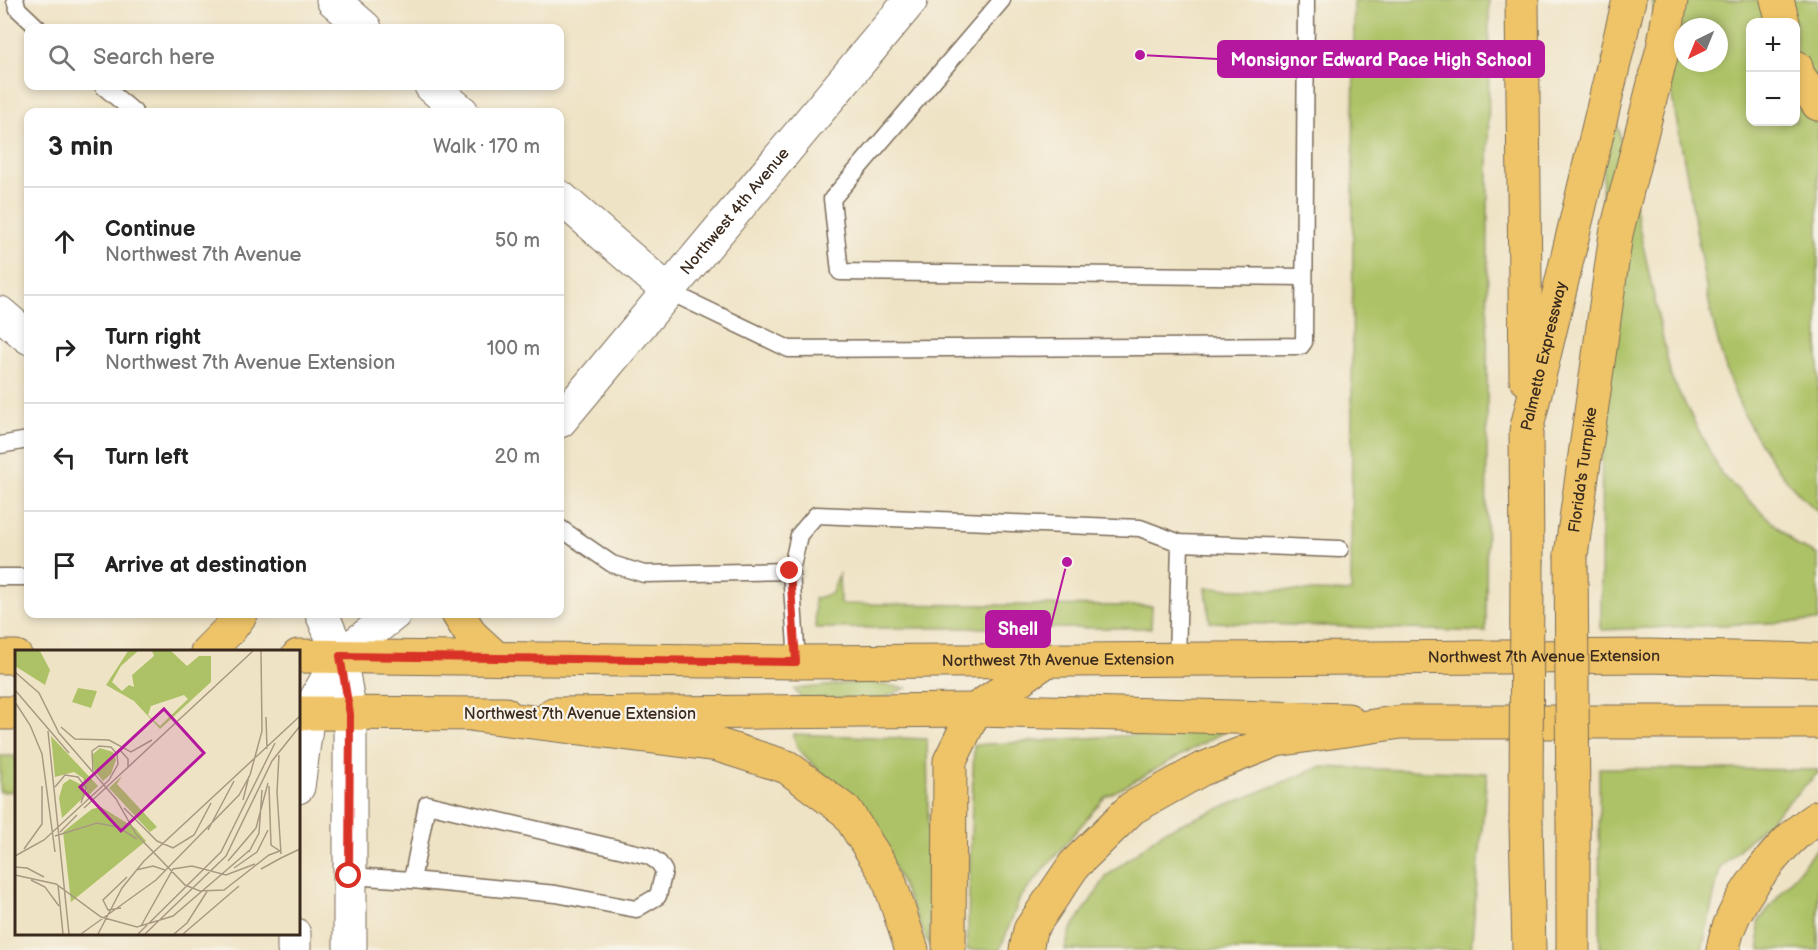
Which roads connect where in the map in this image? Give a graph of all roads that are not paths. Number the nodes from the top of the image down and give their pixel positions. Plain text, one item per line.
1 (15, 0) edge
2 (333, 0) edge
3 (911, 0) edge
4 (1002, 0) edge
5 (1306, 0) edge
6 (1522, 0) edge
7 (1629, 0) edge
8 (1671, 0) edge
9 (1777, 0) edge
10 (1782, 18) edge
11 (34, 24) edge
12 (360, 24) edge
13 (1797, 72) edge
14 (108, 90) edge
15 (436, 90) edge
16 (1818, 104) edge
17 (129, 108) edge
18 (457, 108) edge
19 (564, 200) edge
20 (1304, 277) junction
21 (668, 291) junction
22 (0, 313) edge
23 (24, 334) edge
24 (564, 417) edge
25 (1526, 431) junction
26 (24, 441) edge
27 (0, 445) edge
28 (564, 531) edge
29 (1180, 543) junction
30 (1340, 549) dead end
31 (790, 571) junction
32 (24, 576) edge
33 (0, 577) edge
34 (238, 618) edge
35 (324, 618) edge
36 (389, 618) edge
37 (461, 618) edge
38 (208, 650) edge
39 (300, 656) edge
40 (340, 656) junction
41 (496, 658) junction
42 (1818, 660) edge
43 (1046, 661) junction
44 (1177, 661) junction
45 (796, 662) junction
46 (975, 710) junction
47 (303, 713) edge
48 (350, 714) junction
49 (476, 715) junction
50 (1401, 722) junction
51 (1818, 722) edge
52 (300, 757) edge
53 (1818, 817) edge
54 (349, 876) junction
55 (412, 880) junction
56 (1529, 912) junction
57 (350, 950) edge
58 (912, 950) edge
59 (949, 950) edge
60 (1026, 950) edge
61 (1516, 950) edge
62 (1529, 950) edge
63 (1573, 950) edge
64 (1723, 950) edge

1 - 11 lane
2 - 12 street
3 - 21 street, Northwest 4th Avenue
4 - 20 lane
5 - 20 lane
6 - 25 main road
7 - 25 main road, Palmetto Expressway
8 - 63 main road, Florida's Turnpike, bridge
9 - 10 main road
13 - 16 main road
14 - 17 lane
15 - 18 street
19 - 21 street
20 - 21 lane
21 - 24 street, Northwest 4th Avenue
22 - 23 street
25 - 56 main road, Palmetto Expressway, bridge
26 - 27 lane
28 - 31 lane
29 - 30 lane
29 - 31 lane
29 - 44 lane
31 - 45 lane
32 - 33 lane
34 - 38 main road
35 - 40 street
36 - 40 street
37 - 41 main road
39 - 40 main road, Northwest 7th Avenue Extension
40 - 41 main road, Northwest 7th Avenue Extension
40 - 47 street
40 - 48 street
41 - 45 main road, Northwest 7th Avenue Extension
42 - 44 main road, Northwest 7th Avenue Extension
43 - 44 main road, Northwest 7th Avenue Extension
43 - 45 main road, Northwest 7th Avenue Extension
43 - 46 main road
46 - 49 main road, Northwest 7th Avenue Extension
46 - 50 main road, Northwest 7th Avenue Extension
46 - 59 main road
47 - 48 main road, Northwest 7th Avenue Extension
47 - 52 street
48 - 49 main road, Northwest 7th Avenue Extension
48 - 54 street
49 - 58 main road
50 - 51 main road
50 - 60 main road
53 - 64 main road
54 - 55 lane
54 - 57 street
55 - 55 lane
56 - 61 main road
56 - 62 main road

